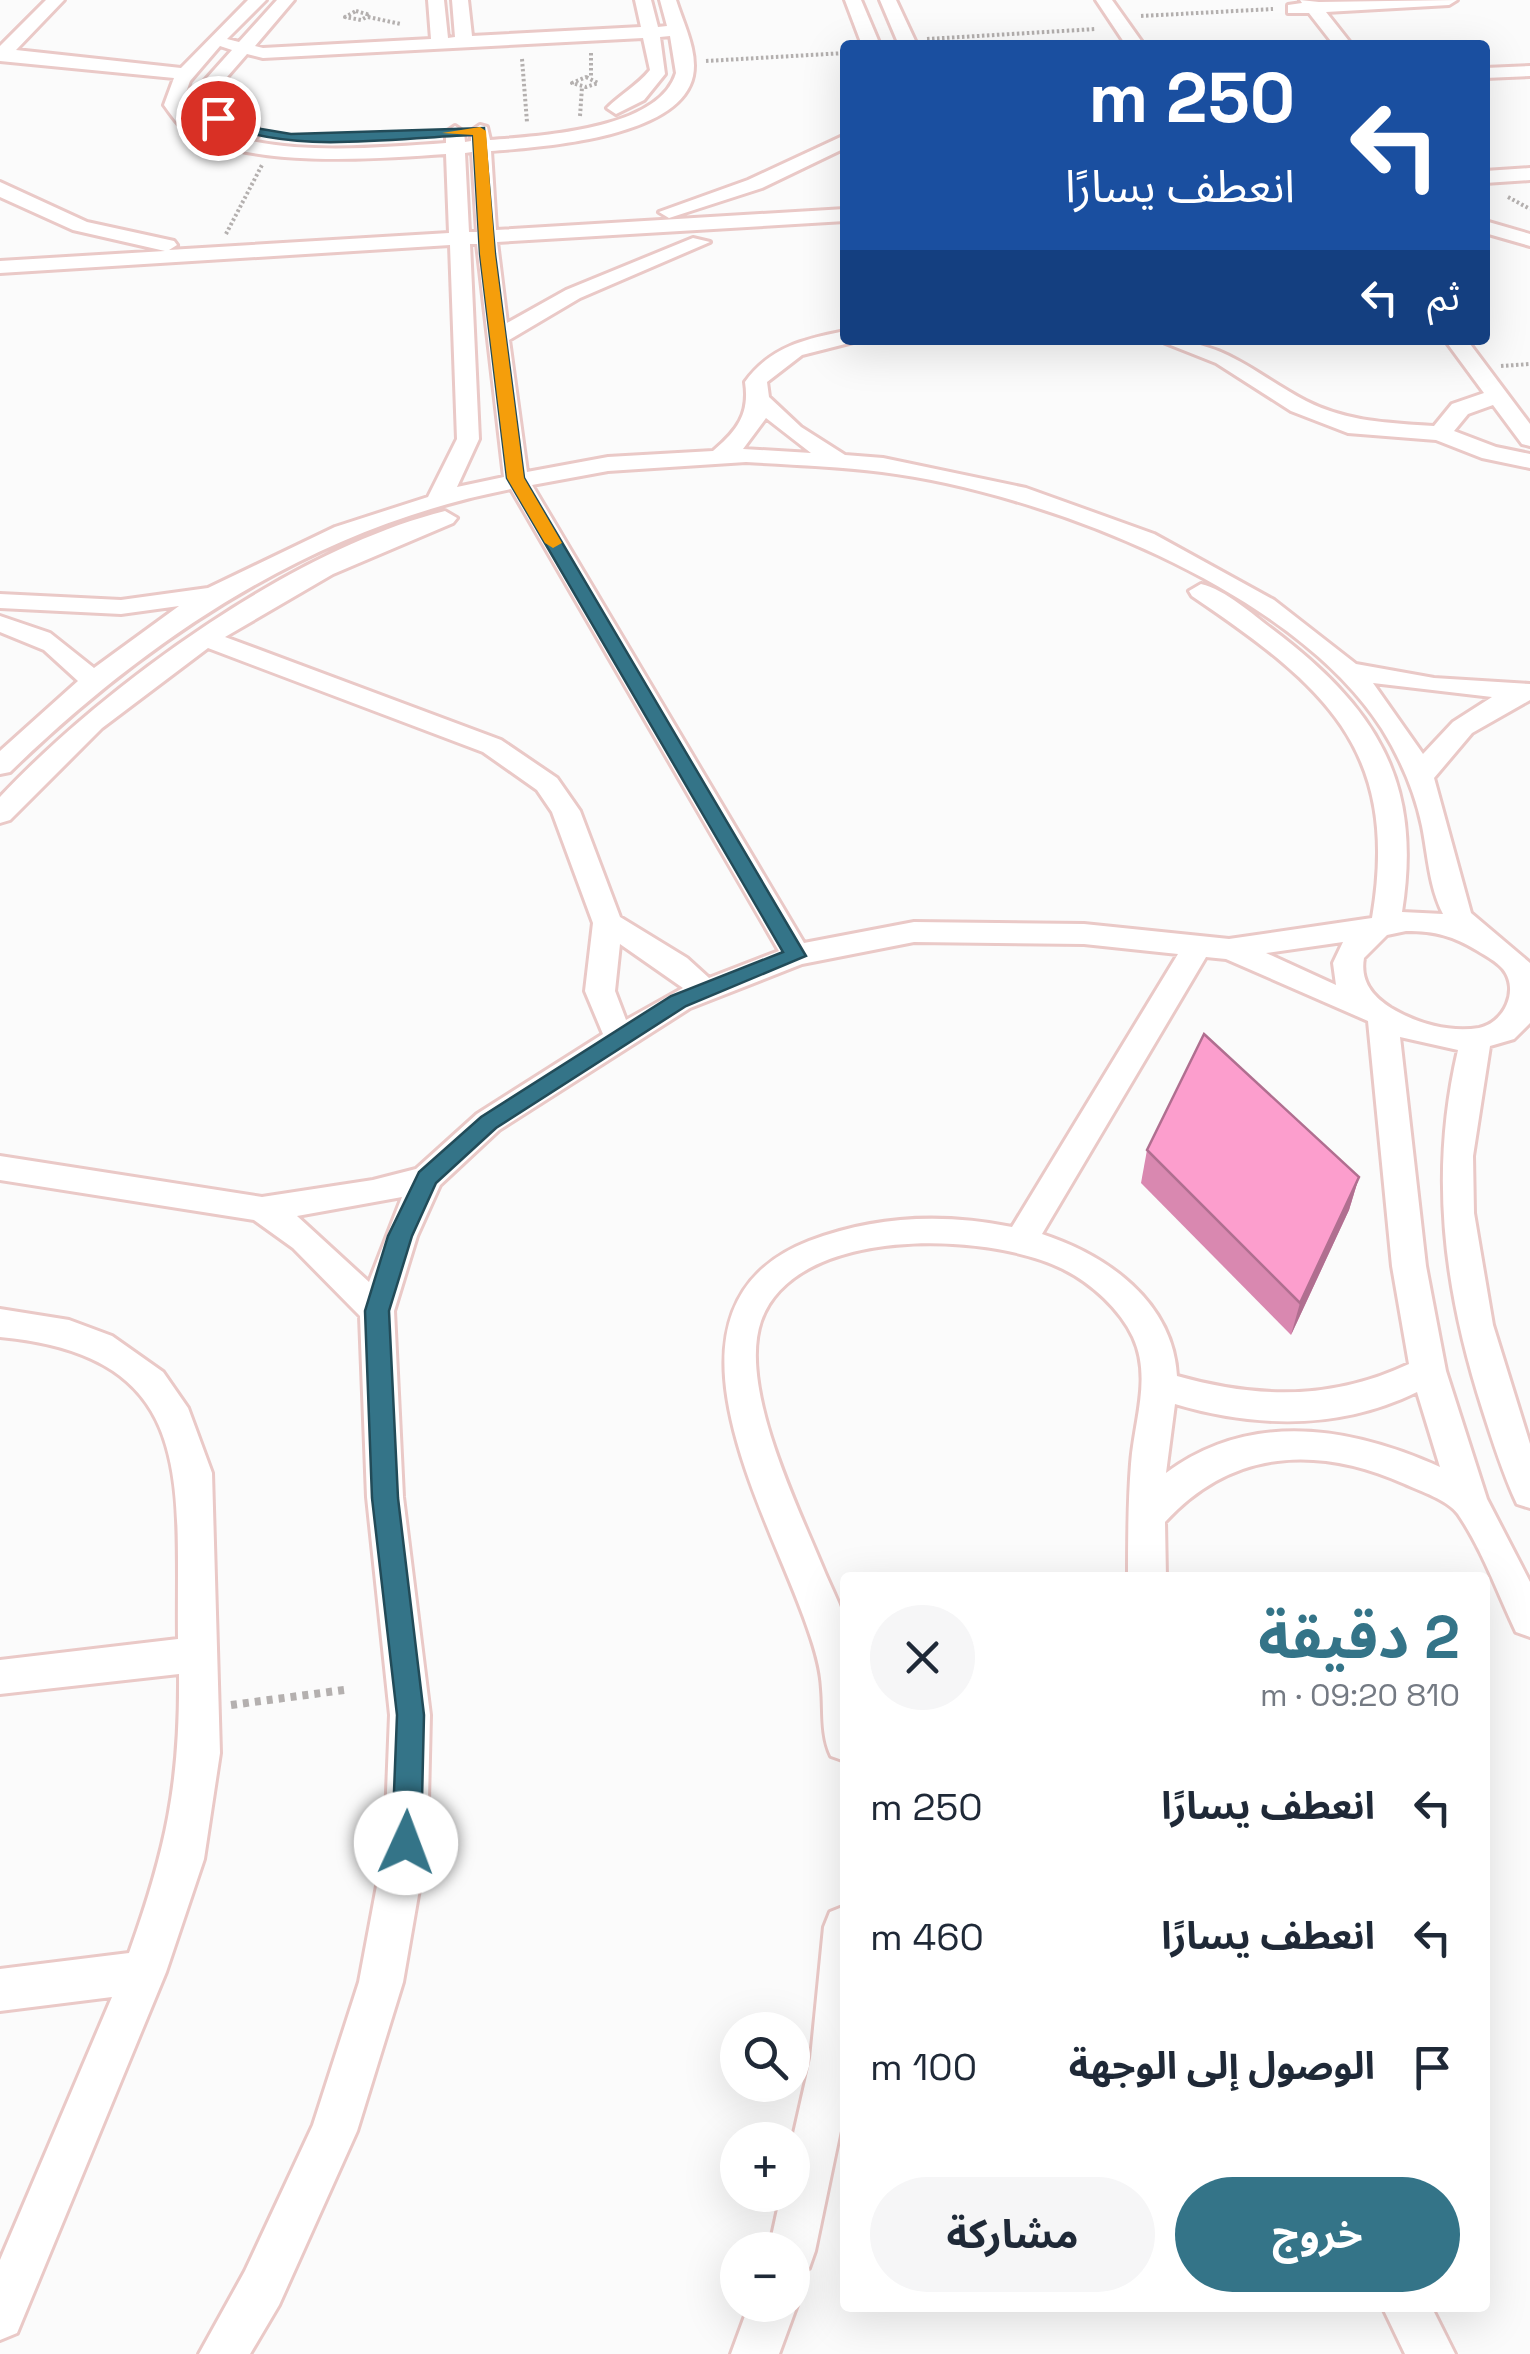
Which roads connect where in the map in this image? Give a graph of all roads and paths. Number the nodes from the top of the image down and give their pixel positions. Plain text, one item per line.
1 (56, 0) edge
2 (258, 0) edge
3 (286, 0) edge
4 (370, 0) edge
5 (436, 0) edge
6 (460, 0) edge
7 (643, 0) edge
8 (668, 0) edge
9 (853, 0) edge
10 (888, 0) edge
11 (1104, 0) edge
12 (1449, 0) edge
13 (1299, 5) edge
14 (20, 9) dead end
15 (366, 12) dead end
16 (1115, 18) junction
17 (0, 29) edge
18 (1096, 29) dead end
19 (678, 36) junction
20 (652, 37) junction
21 (870, 40) edge
22 (906, 40) edge
23 (936, 40) edge
24 (1130, 40) edge
25 (1319, 40) edge
26 (1338, 40) edge
27 (464, 41) junction
28 (216, 42) junction
29 (440, 42) junction
30 (244, 45) junction
31 (592, 45) junction
32 (522, 48) junction
33 (840, 53) edge
34 (1, 55) edge
35 (684, 62) junction
36 (227, 64) junction
37 (1530, 70) edge
38 (1490, 73) edge
39 (186, 74) junction
40 (591, 77) junction
41 (1530, 84) edge
42 (1490, 86) edge
43 (582, 87) junction
44 (580, 121) junction
45 (527, 127) junction
46 (480, 137) junction
47 (456, 139) junction
48 (840, 143) edge
49 (270, 151) junction
50 (1530, 174) edge
51 (1490, 187) edge
52 (0, 188) edge
53 (1530, 191) edge
54 (1530, 208) edge
55 (840, 215) edge
56 (1490, 228) edge
57 (602, 230) junction
58 (840, 232) edge
59 (1530, 240) edge
60 (700, 242) junction
61 (487, 246) junction
62 (462, 247) junction
63 (216, 254) junction
64 (0, 267) edge
65 (0, 284) edge
66 (497, 338) junction
67 (840, 338) edge
68 (1184, 345) edge
69 (1238, 345) edge
70 (1460, 345) edge
71 (1224, 358) junction
72 (1500, 395) junction
73 (761, 401) junction
74 (1440, 433) junction
75 (1530, 439) edge
76 (719, 456) junction
77 (840, 461) junction
78 (1530, 462) edge
79 (521, 487) junction
80 (439, 498) junction
81 (214, 596) junction
82 (0, 601) edge
83 (242, 618) junction
84 (0, 624) edge
85 (208, 640) junction
86 (1350, 671) junction
87 (93, 684) junction
88 (1525, 693) edge
89 (0, 766) edge
90 (1422, 776) junction
91 (0, 814) edge
92 (608, 923) junction
93 (1382, 926) junction
94 (1468, 929) junction
95 (1214, 947) junction
96 (796, 956) junction
97 (1524, 966) edge
98 (704, 990) junction
99 (1526, 1008) edge
100 (1378, 1018) junction
101 (622, 1038) junction
102 (1476, 1039) junction
103 (0, 1168) edge
104 (427, 1178) junction
105 (262, 1209) junction
106 (1020, 1242) junction
107 (377, 1311) junction
108 (0, 1323) edge
109 (1428, 1371) junction
110 (1164, 1386) junction
111 (1290, 1427) junction
112 (1530, 1494) edge
113 (1469, 1500) junction
114 (1147, 1517) junction
115 (1148, 1572) edge
116 (1530, 1620) edge
117 (199, 1654) junction
118 (0, 1677) edge
119 (840, 1680) edge
120 (344, 1690) dead end
121 (201, 1709) junction
122 (144, 1972) junction
123 (840, 1982) edge
124 (0, 1990) edge
125 (796, 2232) edge
126 (1409, 2312) edge
127 (0, 2316) edge
128 (767, 2322) edge
129 (223, 2354) edge
130 (755, 2354) edge
131 (1431, 2354) edge

1 - 34 street
2 - 28 street
3 - 30 street
4 - 15 path
5 - 29 street
6 - 27 street
7 - 20 street
8 - 19 street
9 - 21 street
10 - 22 street
11 - 16 street
12 - 13 street
13 - 16 path
13 - 25 street
13 - 26 street
14 - 17 street
16 - 24 street
18 - 23 path
19 - 20 street
19 - 35 street
20 - 27 street
20 - 31 street
20 - 44 street
27 - 29 street
28 - 30 street
28 - 39 street
29 - 30 street
30 - 36 street
31 - 32 street
31 - 40 path
32 - 36 street
32 - 45 path
33 - 35 path
34 - 39 street
35 - 46 street
36 - 47 street
37 - 38 street
39 - 49 street
40 - 43 path
40 - 43 path
41 - 42 street
43 - 44 path
44 - 45 street
45 - 46 street
46 - 47 street
46 - 61 street
47 - 49 street
47 - 62 street
48 - 57 street
49 - 63 path
50 - 51 street
51 - 53 street
51 - 54 path
52 - 63 street
55 - 57 street
56 - 59 street
57 - 61 street
58 - 60 street
60 - 61 street
60 - 66 street
61 - 62 street
61 - 66 street
62 - 63 street
62 - 65 street
62 - 80 street
63 - 64 street
66 - 79 street
67 - 73 street
68 - 71 street
69 - 71 street
70 - 72 street
71 - 74 street
72 - 74 street
72 - 75 street
73 - 76 street
73 - 77 street
74 - 78 street
76 - 77 street
76 - 79 street
77 - 86 street
79 - 80 street
79 - 83 street
79 - 93 street
79 - 96 street
80 - 81 street
81 - 82 street
81 - 83 street
81 - 87 street
83 - 85 street
84 - 87 street
85 - 91 street
85 - 92 street
86 - 88 street
86 - 90 street
87 - 89 street
88 - 90 street
90 - 94 street
92 - 98 street
92 - 101 street
93 - 94 street
93 - 95 street
93 - 100 street
94 - 97 street
95 - 96 street
95 - 100 street
95 - 106 street
96 - 98 street
97 - 99 street
98 - 101 street
99 - 102 street
100 - 102 street
100 - 109 street
101 - 104 street
102 - 112 street
103 - 105 street
104 - 105 street
104 - 107 street
105 - 107 street
106 - 110 street
106 - 119 street
107 - 129 street
108 - 117 street
109 - 111 street
109 - 113 street
110 - 111 street
110 - 114 street
111 - 113 street
111 - 114 street
113 - 116 street
114 - 115 street
117 - 118 street
117 - 121 street
120 - 121 path
121 - 122 street
122 - 124 street
122 - 127 street
123 - 125 street
126 - 131 street
128 - 130 street

